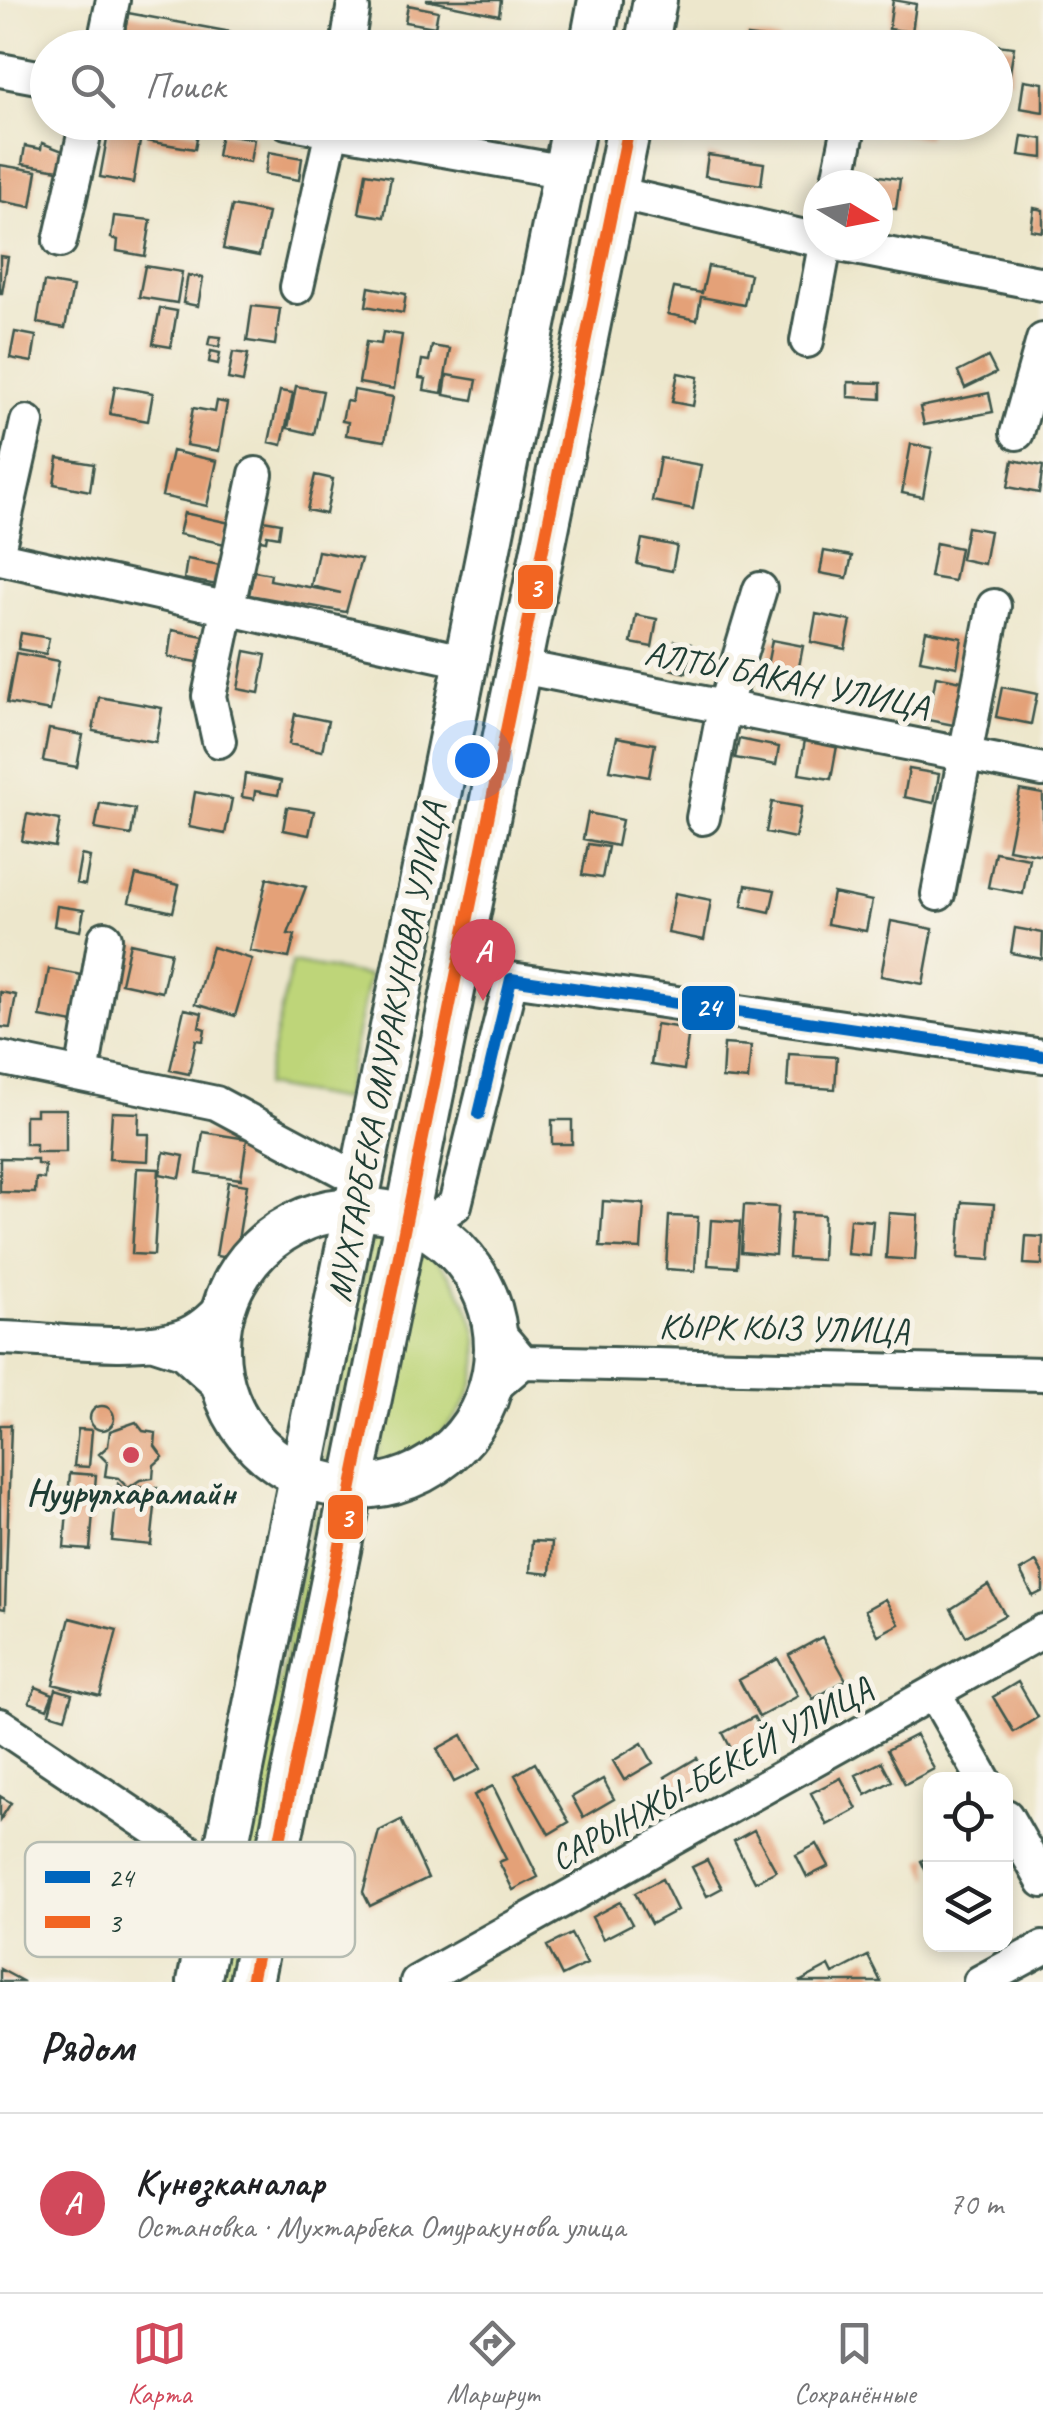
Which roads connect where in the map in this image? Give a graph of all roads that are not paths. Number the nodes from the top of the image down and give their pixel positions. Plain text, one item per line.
1 (113, 0) edge
2 (600, 0) edge
3 (656, 0) edge
4 (354, 9) dead end
5 (107, 30) edge
6 (350, 30) edge
7 (594, 30) edge
8 (650, 30) edge
9 (0, 70) edge
10 (30, 76) edge
11 (83, 140) edge
12 (330, 140) edge
13 (404, 140) edge
14 (572, 140) edge
15 (626, 140) edge
16 (846, 140) edge
17 (840, 170) edge
18 (566, 172) junction
19 (616, 192) junction
20 (803, 236) edge
21 (60, 241) dead end
22 (893, 255) edge
23 (822, 260) edge
24 (1043, 284) edge
25 (297, 288) dead end
26 (1043, 340) edge
27 (807, 342) dead end
28 (27, 422) dead end
29 (1017, 432) dead end
30 (256, 474) dead end
31 (0, 542) edge
32 (0, 558) edge
33 (760, 589) dead end
34 (994, 606) dead end
35 (227, 609) junction
36 (464, 661) junction
37 (516, 666) junction
38 (724, 708) junction
39 (219, 741) dead end
40 (964, 754) junction
41 (1043, 770) edge
42 (703, 818) dead end
43 (938, 894) dead end
44 (105, 938) dead end
45 (1043, 1056) edge
46 (0, 1058) edge
47 (82, 1075) junction
48 (358, 1194) junction
49 (406, 1217) junction
50 (226, 1303) junction
51 (495, 1329) junction
52 (0, 1338) edge
53 (151, 1342) junction
54 (523, 1362) junction
55 (1043, 1374) edge
56 (489, 1391) junction
57 (226, 1392) junction
58 (300, 1475) junction
59 (350, 1487) junction
60 (1043, 1631) edge
61 (934, 1694) junction
62 (0, 1724) edge
63 (979, 1772) edge
64 (1013, 1828) edge
65 (175, 1842) edge
66 (228, 1842) edge
67 (279, 1842) edge
68 (1043, 1880) edge
69 (1043, 1948) edge
70 (204, 1957) edge
71 (256, 1957) edge
72 (199, 1982) edge
73 (251, 1982) edge
74 (417, 1982) edge
75 (980, 1982) edge

1 - 5 street
2 - 7 main road
3 - 8 main road
4 - 6 street
9 - 10 street
11 - 21 street
12 - 25 street
13 - 18 street
14 - 18 main road, МУХТАРБЕКА ОМУРАКУНОВА УЛИЦА
15 - 19 main road, МУХТАРБЕКА ОМУРАКУНОВА УЛИЦА
16 - 17 street
18 - 36 main road, МУХТАРБЕКА ОМУРАКУНОВА УЛИЦА
19 - 20 street
19 - 37 main road, МУХТАРБЕКА ОМУРАКУНОВА УЛИЦА
22 - 24 street
23 - 27 street
26 - 29 street
28 - 31 street
30 - 35 street
32 - 35 street
33 - 38 street
34 - 40 street
35 - 36 street
35 - 39 street
36 - 48 main road, МУХТАРБЕКА ОМУРАКУНОВА УЛИЦА
37 - 38 street, АЛТЫ БАКАН УЛИЦА
37 - 49 main road, МУХТАРБЕКА ОМУРАКУНОВА УЛИЦА
38 - 40 street, АЛТЫ БАКАН УЛИЦА
38 - 42 street
40 - 41 street, АЛТЫ БАКАН УЛИЦА
40 - 43 street
44 - 47 street
45 - 49 street
46 - 47 street
47 - 48 street
48 - 49 main road
48 - 50 main road
48 - 58 main road, МУХТАРБЕКА ОМУРАКУНОВА УЛИЦА
49 - 51 main road
49 - 59 main road, МУХТАРБЕКА ОМУРАКУНОВА УЛИЦА
50 - 53 street
50 - 57 main road
51 - 54 street
51 - 56 main road
52 - 53 street
53 - 57 street
54 - 55 street, КЫРК КЫЗ УЛИЦА
54 - 56 street
56 - 59 main road
57 - 58 main road
58 - 59 main road
58 - 66 main road, МУХТАРБЕКА ОМУРАКУНОВА УЛИЦА
59 - 67 main road, МУХТАРБЕКА ОМУРАКУНОВА УЛИЦА
60 - 61 street, САРЫНЖЫ-БЕКЕЙ УЛИЦА
61 - 63 street
61 - 74 street, САРЫНЖЫ-БЕКЕЙ УЛИЦА
62 - 65 street
64 - 68 street
69 - 75 street
70 - 72 main road, МУХТАРБЕКА ОМУРАКУНОВА УЛИЦА
71 - 73 main road, МУХТАРБЕКА ОМУРАКУНОВА УЛИЦА

